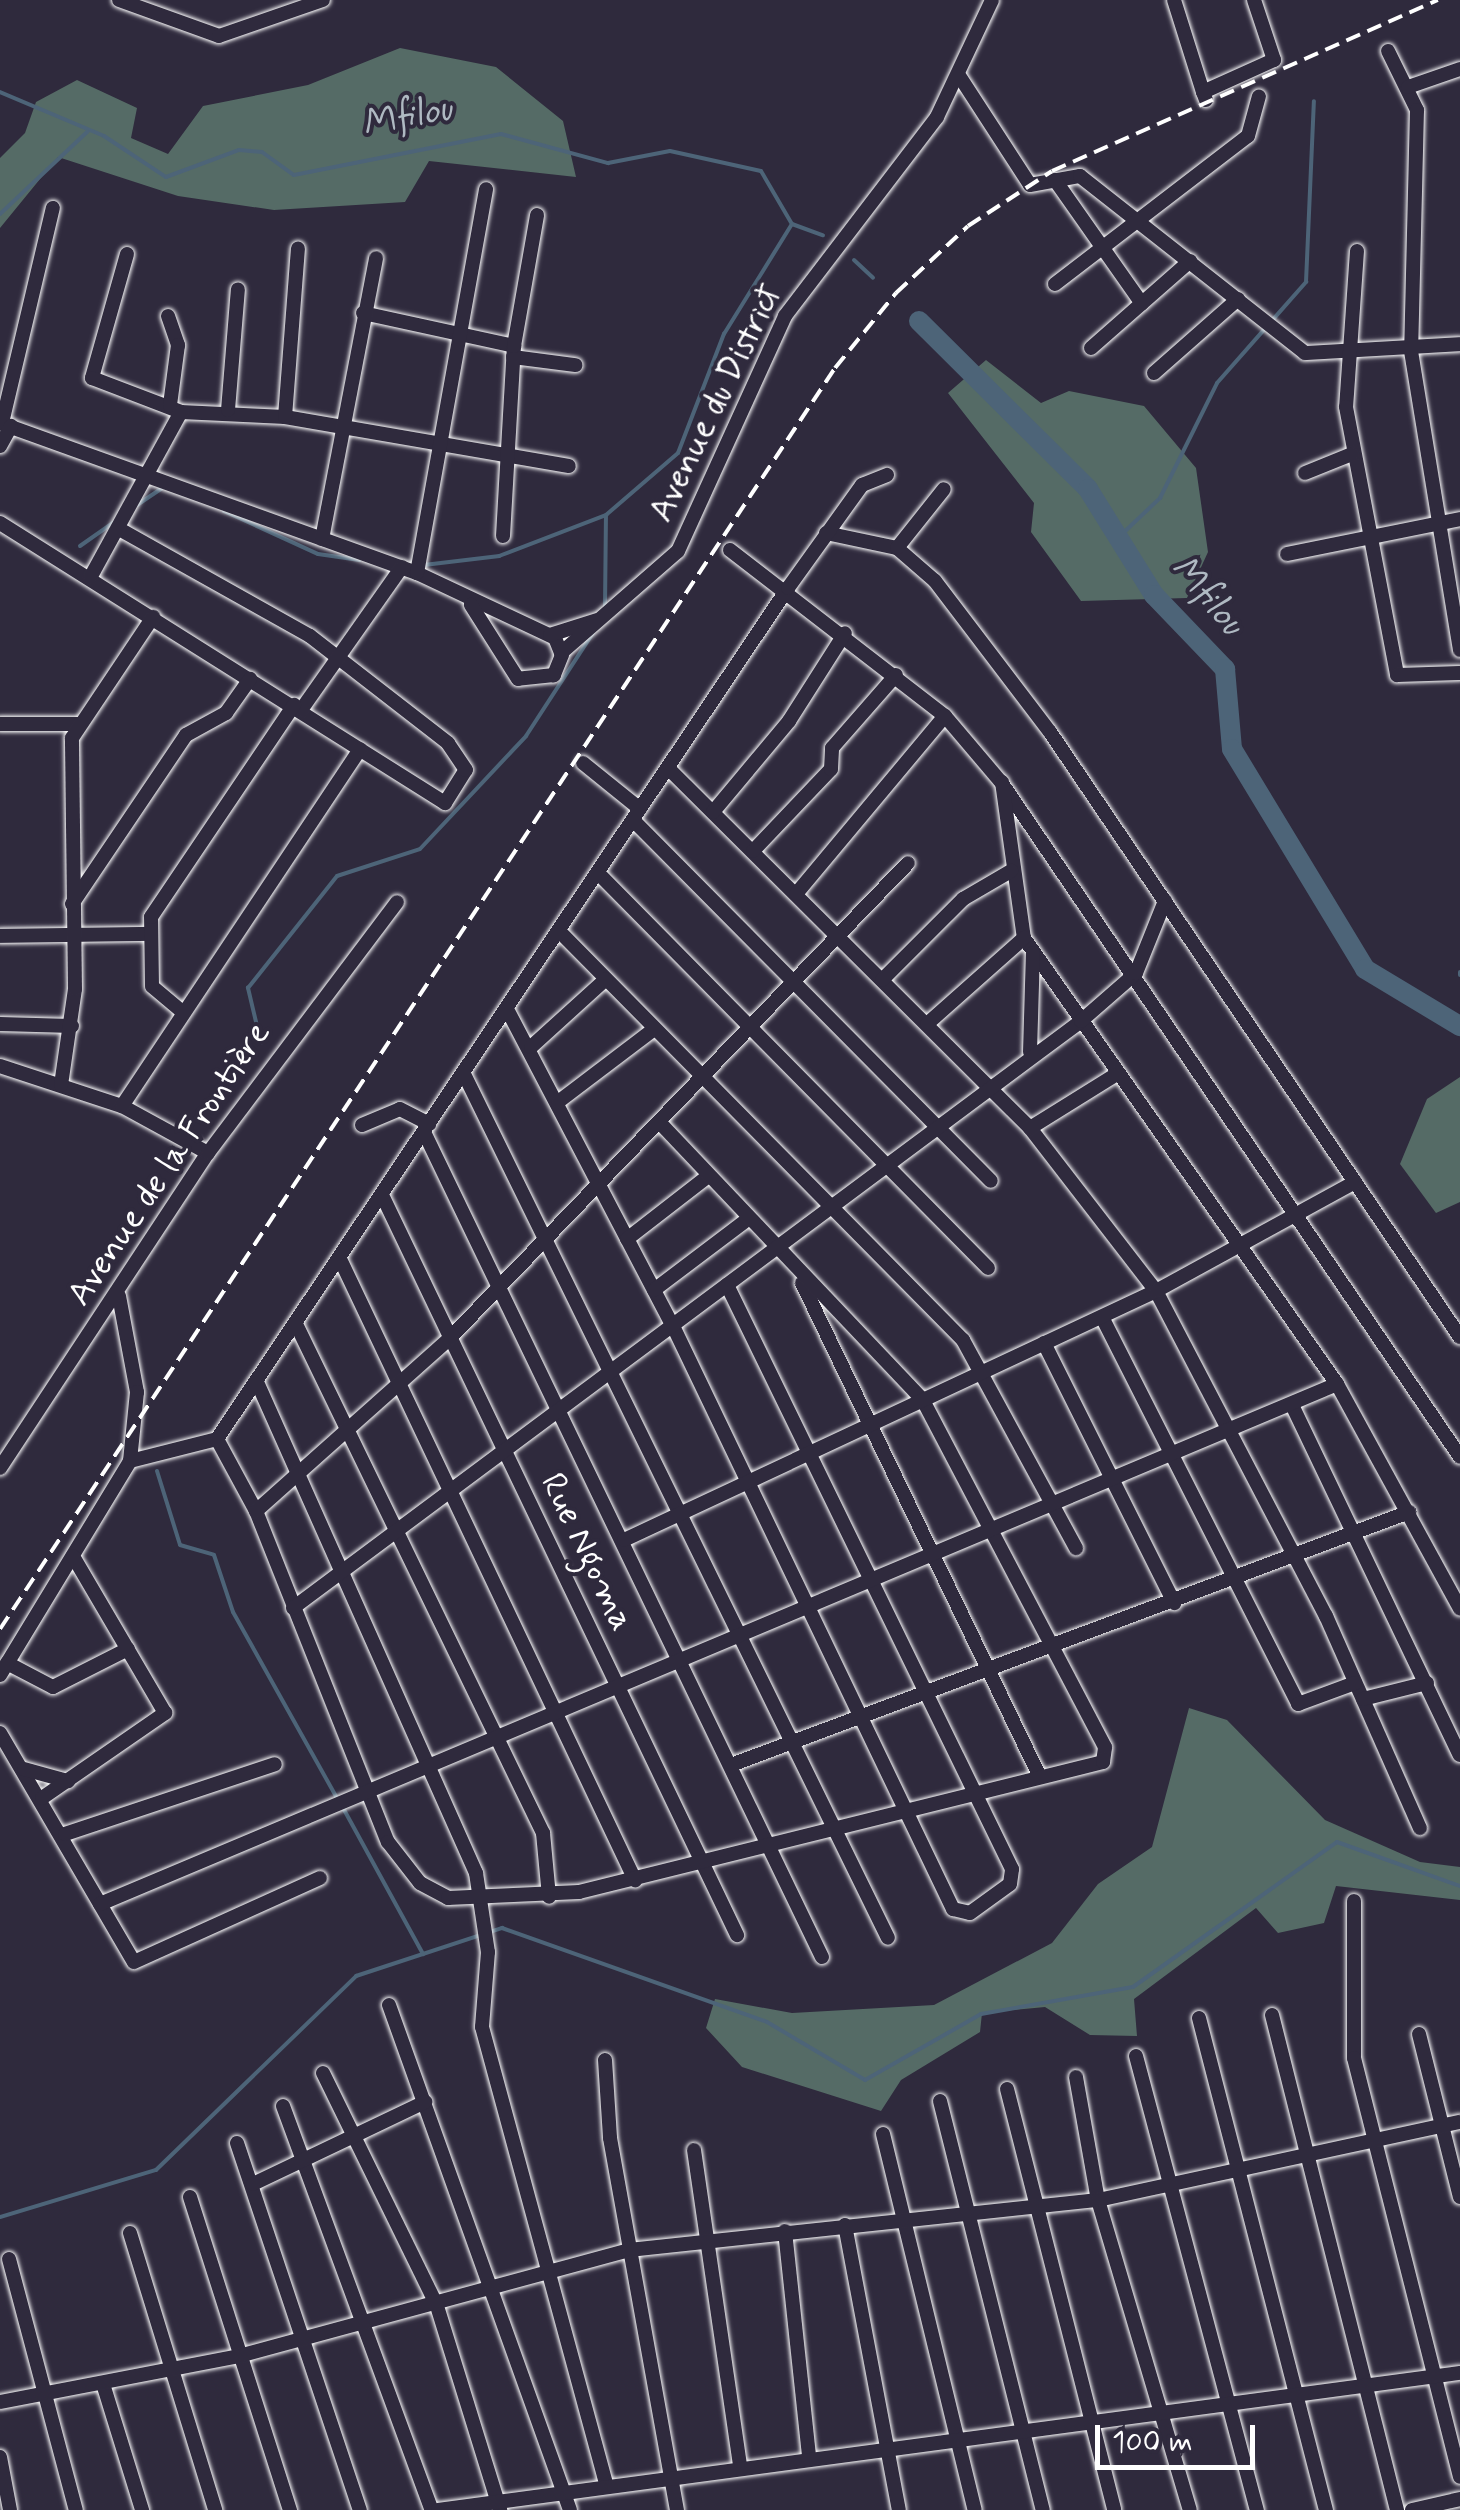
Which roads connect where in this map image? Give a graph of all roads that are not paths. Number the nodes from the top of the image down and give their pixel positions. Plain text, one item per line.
1 (119, 0) edge
2 (284, 0) edge
3 (322, 0) edge
4 (992, 0) edge
5 (1174, 0) edge
6 (1254, 0) edge
7 (288, 19) junction
8 (1388, 50) dead end
9 (1460, 68) edge
10 (958, 74) junction
11 (1408, 87) junction
12 (1259, 96) dead end
13 (1055, 180) junction
14 (486, 189) dead end
15 (53, 208) dead end
16 (536, 215) dead end
17 (1137, 220) junction
18 (1104, 246) junction
19 (298, 248) dead end
20 (1357, 251) dead end
21 (127, 254) dead end
22 (376, 258) dead end
23 (1190, 261) junction
24 (1055, 284) dead end
25 (238, 288) dead end
26 (1238, 299) junction
27 (1142, 304) junction
28 (363, 312) junction
29 (168, 316) dead end
30 (463, 335) junction
31 (1460, 344) edge
32 (1092, 348) dead end
33 (1411, 351) junction
34 (514, 352) junction
35 (1345, 356) junction
36 (575, 366) dead end
37 (1154, 373) dead end
38 (175, 408) junction
39 (228, 410) junction
40 (285, 416) junction
41 (4, 424) edge
42 (346, 426) junction
43 (444, 444) junction
44 (0, 446) edge
45 (1352, 454) junction
46 (508, 456) junction
47 (569, 466) dead end
48 (1306, 473) dead end
49 (887, 474) dead end
50 (152, 478) junction
51 (944, 489) dead end
52 (1460, 519) edge
53 (1432, 521) junction
54 (0, 523) edge
55 (122, 530) junction
56 (1370, 530) junction
57 (826, 533) junction
58 (503, 536) dead end
59 (322, 539) junction
60 (897, 548) junction
61 (730, 550) dead end
62 (1287, 554) dead end
63 (402, 567) junction
64 (417, 573) junction
65 (90, 578) junction
66 (788, 588) junction
67 (471, 605) junction
68 (608, 617) junction
69 (154, 618) junction
70 (845, 633) junction
71 (550, 636) junction
72 (1460, 650) edge
73 (561, 653) junction
74 (339, 655) junction
75 (1460, 674) edge
76 (896, 675) junction
77 (250, 678) junction
78 (298, 708) junction
79 (944, 716) junction
80 (0, 724) edge
81 (79, 724) junction
82 (360, 749) junction
83 (583, 763) dead end
84 (668, 768) junction
85 (1002, 782) junction
86 (714, 812) junction
87 (636, 815) junction
88 (754, 851) junction
89 (908, 863) dead end
90 (1012, 871) junction
91 (598, 872) junction
92 (796, 894) junction
93 (1165, 901) junction
94 (397, 902) dead end
95 (72, 905) junction
96 (559, 932) junction
97 (150, 934) junction
98 (74, 935) junction
99 (837, 935) junction
100 (0, 936) edge
101 (1024, 938) junction
102 (1033, 952) junction
103 (1136, 973) junction
104 (606, 979) junction
105 (882, 980) junction
106 (793, 984) junction
107 (179, 1009) junction
108 (508, 1011) junction
109 (1081, 1022) junction
110 (0, 1024) edge
111 (927, 1024) junction
112 (72, 1026) junction
113 (654, 1030) junction
114 (749, 1031) junction
115 (531, 1046) junction
116 (1030, 1052) junction
117 (0, 1066) edge
118 (464, 1074) junction
119 (1115, 1074) junction
120 (704, 1080) junction
121 (61, 1084) junction
122 (988, 1086) junction
123 (558, 1102) junction
124 (122, 1106) junction
125 (660, 1123) junction
126 (362, 1125) dead end
127 (938, 1126) junction
128 (427, 1128) junction
129 (1030, 1128) junction
130 (208, 1153) junction
131 (882, 1168) junction
132 (707, 1177) junction
133 (991, 1181) dead end
134 (1355, 1182) junction
135 (598, 1186) junction
136 (382, 1195) junction
137 (832, 1206) junction
138 (1300, 1216) junction
139 (744, 1222) junction
140 (550, 1233) junction
141 (627, 1239) junction
142 (773, 1250) junction
143 (1240, 1250) junction
144 (340, 1259) junction
145 (988, 1268) dead end
146 (799, 1278) junction
147 (502, 1282) junction
148 (727, 1285) junction
149 (654, 1290) junction
150 (1156, 1292) junction
151 (119, 1296) junction
152 (1102, 1317) junction
153 (296, 1324) junction
154 (672, 1326) junction
155 (1460, 1337) edge
156 (449, 1339) junction
157 (1044, 1343) junction
158 (616, 1368) junction
159 (985, 1371) junction
160 (257, 1382) junction
161 (401, 1382) junction
162 (1337, 1384) junction
163 (923, 1400) junction
164 (1292, 1405) junction
165 (560, 1409) junction
166 (868, 1426) junction
167 (1232, 1430) junction
168 (349, 1432) junction
169 (217, 1439) junction
170 (506, 1450) junction
171 (809, 1454) junction
172 (1172, 1456) junction
173 (1460, 1457) edge
174 (130, 1461) junction
175 (0, 1468) edge
176 (300, 1477) junction
177 (1111, 1480) junction
178 (748, 1485) junction
179 (453, 1493) junction
180 (1055, 1504) junction
181 (256, 1511) junction
182 (1409, 1512) junction
183 (687, 1513) junction
184 (993, 1528) junction
185 (399, 1532) junction
186 (1356, 1533) junction
187 (624, 1540) junction
188 (1076, 1548) dead end
189 (1293, 1554) junction
190 (932, 1555) junction
191 (73, 1556) junction
192 (343, 1570) junction
193 (1231, 1578) junction
194 (871, 1580) junction
195 (1174, 1603) junction
196 (293, 1608) junction
197 (806, 1608) junction
198 (1460, 1609) edge
199 (744, 1633) junction
200 (1052, 1647) junction
201 (128, 1649) junction
202 (680, 1660) junction
203 (4, 1669) edge
204 (990, 1670) junction
205 (1354, 1682) junction
206 (1426, 1683) junction
207 (618, 1685) junction
208 (925, 1693) junction
209 (1363, 1699) junction
210 (555, 1712) junction
211 (862, 1716) junction
212 (0, 1733) edge
213 (492, 1737) junction
214 (796, 1740) junction
215 (1460, 1755) edge
216 (275, 1764) dead end
217 (731, 1765) junction
218 (432, 1766) junction
219 (24, 1769) junction
220 (1040, 1778) junction
221 (68, 1781) junction
222 (368, 1793) junction
223 (976, 1793) junction
224 (42, 1798) junction
225 (907, 1812) junction
226 (1420, 1828) dead end
227 (838, 1830) junction
228 (66, 1834) junction
229 (770, 1847) junction
230 (705, 1864) junction
231 (320, 1878) dead end
232 (635, 1880) junction
233 (549, 1897) junction
234 (1354, 1901) dead end
235 (485, 1902) junction
236 (100, 1904) junction
237 (737, 1936) dead end
238 (888, 1938) dead end
239 (822, 1958) dead end
240 (389, 2005) dead end
241 (1272, 2015) dead end
242 (1199, 2018) dead end
243 (1419, 2034) dead end
244 (1136, 2056) dead end
245 (604, 2060) dead end
246 (324, 2074) dead end
247 (1076, 2077) dead end
248 (1007, 2089) dead end
249 (940, 2101) dead end
250 (425, 2102) junction
251 (282, 2106) dead end
252 (1460, 2122) edge
253 (1441, 2127) junction
254 (355, 2132) junction
255 (883, 2134) dead end
256 (1376, 2141) junction
257 (237, 2143) dead end
258 (694, 2150) dead end
259 (1309, 2154) junction
260 (307, 2157) junction
261 (1244, 2168) junction
262 (253, 2184) junction
263 (1164, 2185) junction
264 (1460, 2197) edge
265 (190, 2198) dead end
266 (1098, 2200) junction
267 (1030, 2206) junction
268 (969, 2213) junction
269 (900, 2220) junction
270 (845, 2225) junction
271 (786, 2231) junction
272 (130, 2233) dead end
273 (710, 2241) junction
274 (629, 2250) junction
275 (548, 2268) junction
276 (15, 2269) dead end
277 (493, 2286) junction
278 (437, 2306) junction
279 (369, 2322) junction
280 (305, 2338) junction
281 (243, 2355) junction
282 (174, 2371) junction
283 (1460, 2372) edge
284 (1434, 2376) junction
285 (104, 2386) junction
286 (1366, 2386) junction
287 (1296, 2395) junction
288 (45, 2396) junction
289 (0, 2402) edge
290 (1230, 2403) junction
291 (1160, 2411) junction
292 (1092, 2420) junction
293 (1021, 2430) junction
294 (957, 2440) junction
295 (884, 2447) junction
296 (808, 2455) junction
297 (0, 2457) edge
298 (740, 2464) junction
299 (672, 2474) junction
300 (1460, 2477) edge
301 (606, 2481) junction
302 (562, 2488) junction
303 (1460, 2499) edge
304 (498, 2504) edge
305 (10, 2510) edge
306 (76, 2510) edge
307 (142, 2510) edge
308 (216, 2510) edge
309 (290, 2510) edge
310 (360, 2510) edge
311 (435, 2510) edge
312 (570, 2510) edge
313 (677, 2510) edge
314 (899, 2510) edge
315 (975, 2510) edge
316 (1043, 2510) edge
317 (1114, 2510) edge
318 (1190, 2510) edge
319 (1257, 2510) edge
320 (1326, 2510) edge
321 (1398, 2510) edge
322 (1412, 2510) edge

1 - 7 street
2 - 7 street
3 - 7 street
4 - 10 street, Avenue du District
5 - 6 street
8 - 11 street
9 - 11 street
10 - 13 street
10 - 68 street, Avenue du District
11 - 33 street
12 - 17 street
13 - 17 street
13 - 18 street
14 - 30 street
15 - 41 street
16 - 34 street
17 - 18 street
17 - 23 street
18 - 24 street
18 - 27 street
19 - 40 street
20 - 35 street
21 - 38 street
22 - 28 street
23 - 26 street
23 - 27 street
25 - 39 street
26 - 35 street
26 - 37 street
27 - 32 street
28 - 30 street
28 - 42 street
29 - 38 street
30 - 34 street
30 - 43 street
31 - 33 street
33 - 35 street
33 - 53 street
34 - 36 street
34 - 46 street
35 - 45 street
38 - 39 street
38 - 50 street
39 - 40 street
40 - 42 street
41 - 44 street
41 - 50 street, Avenue du District
42 - 43 street
42 - 59 street
43 - 46 street
43 - 64 street
45 - 48 street
45 - 56 street
46 - 47 street
46 - 58 street
49 - 57 street
50 - 55 street
50 - 59 street, Avenue du District
51 - 60 street
52 - 53 street
53 - 56 street
53 - 72 street
54 - 65 street
55 - 65 street
55 - 74 street
56 - 62 street
56 - 75 street
57 - 60 street
57 - 66 street
59 - 63 street, Avenue du District
60 - 93 street
61 - 66 street
63 - 64 street, Avenue du District
63 - 74 street
64 - 67 street, Avenue du District
65 - 69 street
66 - 70 street
66 - 84 street
67 - 71 street, Avenue du District
67 - 73 street, Avenue du District
68 - 71 street, Avenue du District
68 - 73 street, Avenue du District
69 - 77 street
69 - 81 street
70 - 76 street
70 - 86 street
71 - 73 street
74 - 78 street
74 - 82 street
76 - 79 street
76 - 88 street
77 - 78 street
77 - 95 street
78 - 82 street
78 - 97 street
79 - 85 street
79 - 92 street
80 - 81 street
81 - 95 street
82 - 107 street
83 - 87 street
84 - 86 street
84 - 87 street
85 - 90 street
85 - 103 street
86 - 88 street
87 - 91 street
87 - 106 street
88 - 92 street
89 - 99 street
90 - 101 street
90 - 105 street
91 - 96 street
91 - 114 street
92 - 99 street
93 - 103 street
93 - 134 street
94 - 130 street, Avenue de la Frontière
95 - 98 street
96 - 104 street
96 - 108 street
97 - 98 street
97 - 107 street
98 - 100 street
98 - 112 street
99 - 105 street
99 - 106 street
101 - 102 street
101 - 111 street
102 - 109 street
102 - 116 street
103 - 109 street
103 - 138 street
104 - 113 street
104 - 115 street
105 - 111 street
106 - 114 street
106 - 127 street
107 - 124 street
108 - 115 street
108 - 118 street
109 - 116 street
109 - 119 street
110 - 112 street
111 - 122 street
112 - 121 street
113 - 120 street
113 - 123 street
114 - 120 street
114 - 131 street
115 - 123 street
116 - 122 street
117 - 121 street
118 - 128 street
118 - 140 street
119 - 129 street
119 - 143 street
120 - 125 street
120 - 137 street
121 - 124 street
122 - 127 street
122 - 129 street
123 - 135 street
124 - 130 street
125 - 132 street
125 - 135 street
126 - 128 street
127 - 131 street
127 - 133 street
128 - 136 street
128 - 147 street
129 - 150 street
130 - 151 street, Avenue de la Frontière
131 - 137 street
131 - 145 street
132 - 139 street
132 - 141 street
134 - 138 street
134 - 155 street
135 - 140 street
135 - 141 street
136 - 144 street
136 - 156 street, Rue Ngoma
137 - 142 street
137 - 159 street
138 - 143 street
138 - 173 street
139 - 142 street
139 - 149 street
140 - 147 street
140 - 158 street
141 - 149 street
142 - 146 street
142 - 148 street
143 - 150 street
143 - 162 street
144 - 153 street
144 - 161 street
146 - 163 street
146 - 166 street
147 - 156 street
147 - 165 street
148 - 154 street
148 - 171 street
149 - 154 street
150 - 152 street
150 - 167 street
151 - 174 street
151 - 175 street, Avenue de la Frontière
152 - 157 street
152 - 172 street
153 - 160 street
153 - 168 street
154 - 158 street
154 - 178 street
156 - 161 street
156 - 170 street, Rue Ngoma
157 - 159 street
157 - 177 street
158 - 165 street
158 - 183 street
159 - 163 street
159 - 180 street
160 - 169 street
160 - 176 street
161 - 168 street
161 - 179 street
162 - 164 street
162 - 182 street
163 - 166 street
163 - 184 street
164 - 167 street
164 - 186 street
165 - 170 street
165 - 187 street
166 - 171 street
166 - 190 street
167 - 172 street
167 - 189 street
168 - 176 street
168 - 185 street
169 - 174 street
169 - 181 street
170 - 179 street
170 - 207 street, Rue Ngoma
171 - 178 street
171 - 194 street
172 - 177 street
172 - 193 street
174 - 191 street
176 - 181 street
176 - 192 street
177 - 180 street
177 - 195 street
178 - 183 street
178 - 197 street
179 - 185 street
179 - 210 street
180 - 184 street
180 - 188 street
181 - 196 street
182 - 186 street
182 - 198 street
183 - 187 street
183 - 199 street
184 - 190 street
184 - 200 street
185 - 192 street
185 - 213 street
186 - 189 street
186 - 206 street
187 - 202 street
189 - 193 street
189 - 205 street
190 - 194 street
190 - 204 street
191 - 201 street
191 - 203 street
192 - 196 street
192 - 218 street
193 - 195 street
193 - 205 street
194 - 197 street
194 - 208 street
195 - 200 street
196 - 222 street
197 - 199 street
197 - 211 street
199 - 202 street
199 - 214 street
200 - 204 street
200 - 220 street
201 - 203 street
201 - 221 street
202 - 207 street
202 - 217 street
204 - 208 street
204 - 220 street
205 - 209 street
206 - 209 street
206 - 215 street
207 - 210 street
207 - 230 street, Rue Ngoma
208 - 211 street
208 - 223 street
209 - 226 street
210 - 213 street
210 - 232 street
211 - 214 street
211 - 225 street
212 - 219 street
213 - 218 street
213 - 233 street
214 - 217 street
214 - 227 street
216 - 228 street
217 - 229 street
218 - 222 street
218 - 235 street
219 - 221 street
219 - 224 street
220 - 223 street
221 - 224 street
222 - 235 street
222 - 236 street
223 - 225 street
223 - 225 street
224 - 228 street
225 - 227 street
227 - 229 street
227 - 238 street
228 - 236 street
229 - 230 street
229 - 239 street
230 - 232 street
230 - 237 street, Rue Ngoma
231 - 236 street
232 - 233 street
233 - 235 street
234 - 256 street
235 - 275 street
240 - 250 street
241 - 259 street
242 - 261 street
243 - 253 street
244 - 263 street
245 - 274 street
246 - 254 street
247 - 266 street
248 - 267 street
249 - 268 street
250 - 254 street
250 - 277 street
251 - 260 street
252 - 253 street
253 - 256 street
253 - 264 street
254 - 260 street
254 - 278 street
255 - 269 street
256 - 259 street
256 - 284 street
257 - 262 street
258 - 273 street
259 - 261 street
259 - 286 street
260 - 262 street
260 - 279 street
261 - 263 street
261 - 287 street
262 - 280 street
263 - 266 street
263 - 290 street
265 - 281 street
266 - 267 street
266 - 291 street
267 - 268 street
267 - 292 street
268 - 269 street
268 - 293 street
269 - 270 street
269 - 294 street
270 - 271 street
270 - 295 street
271 - 273 street
271 - 296 street
272 - 282 street
273 - 274 street
273 - 298 street
274 - 275 street
274 - 299 street
275 - 277 street
275 - 301 street
276 - 288 street
277 - 278 street
277 - 302 street
278 - 279 street
278 - 304 street
279 - 280 street
279 - 311 street
280 - 281 street
280 - 310 street
281 - 282 street
281 - 309 street
282 - 285 street
282 - 308 street
283 - 284 street
284 - 286 street
284 - 300 street
285 - 288 street
285 - 307 street
286 - 287 street
286 - 321 street
287 - 290 street
287 - 320 street
288 - 289 street
288 - 306 street
290 - 291 street
290 - 319 street
291 - 292 street
291 - 318 street
292 - 293 street
292 - 317 street
293 - 294 street
293 - 316 street
294 - 295 street
294 - 315 street
295 - 296 street
295 - 314 street
296 - 298 street
297 - 305 street
298 - 299 street
299 - 301 street
299 - 313 street
301 - 302 street
302 - 304 street
302 - 312 street
303 - 322 street
304 - 311 street

